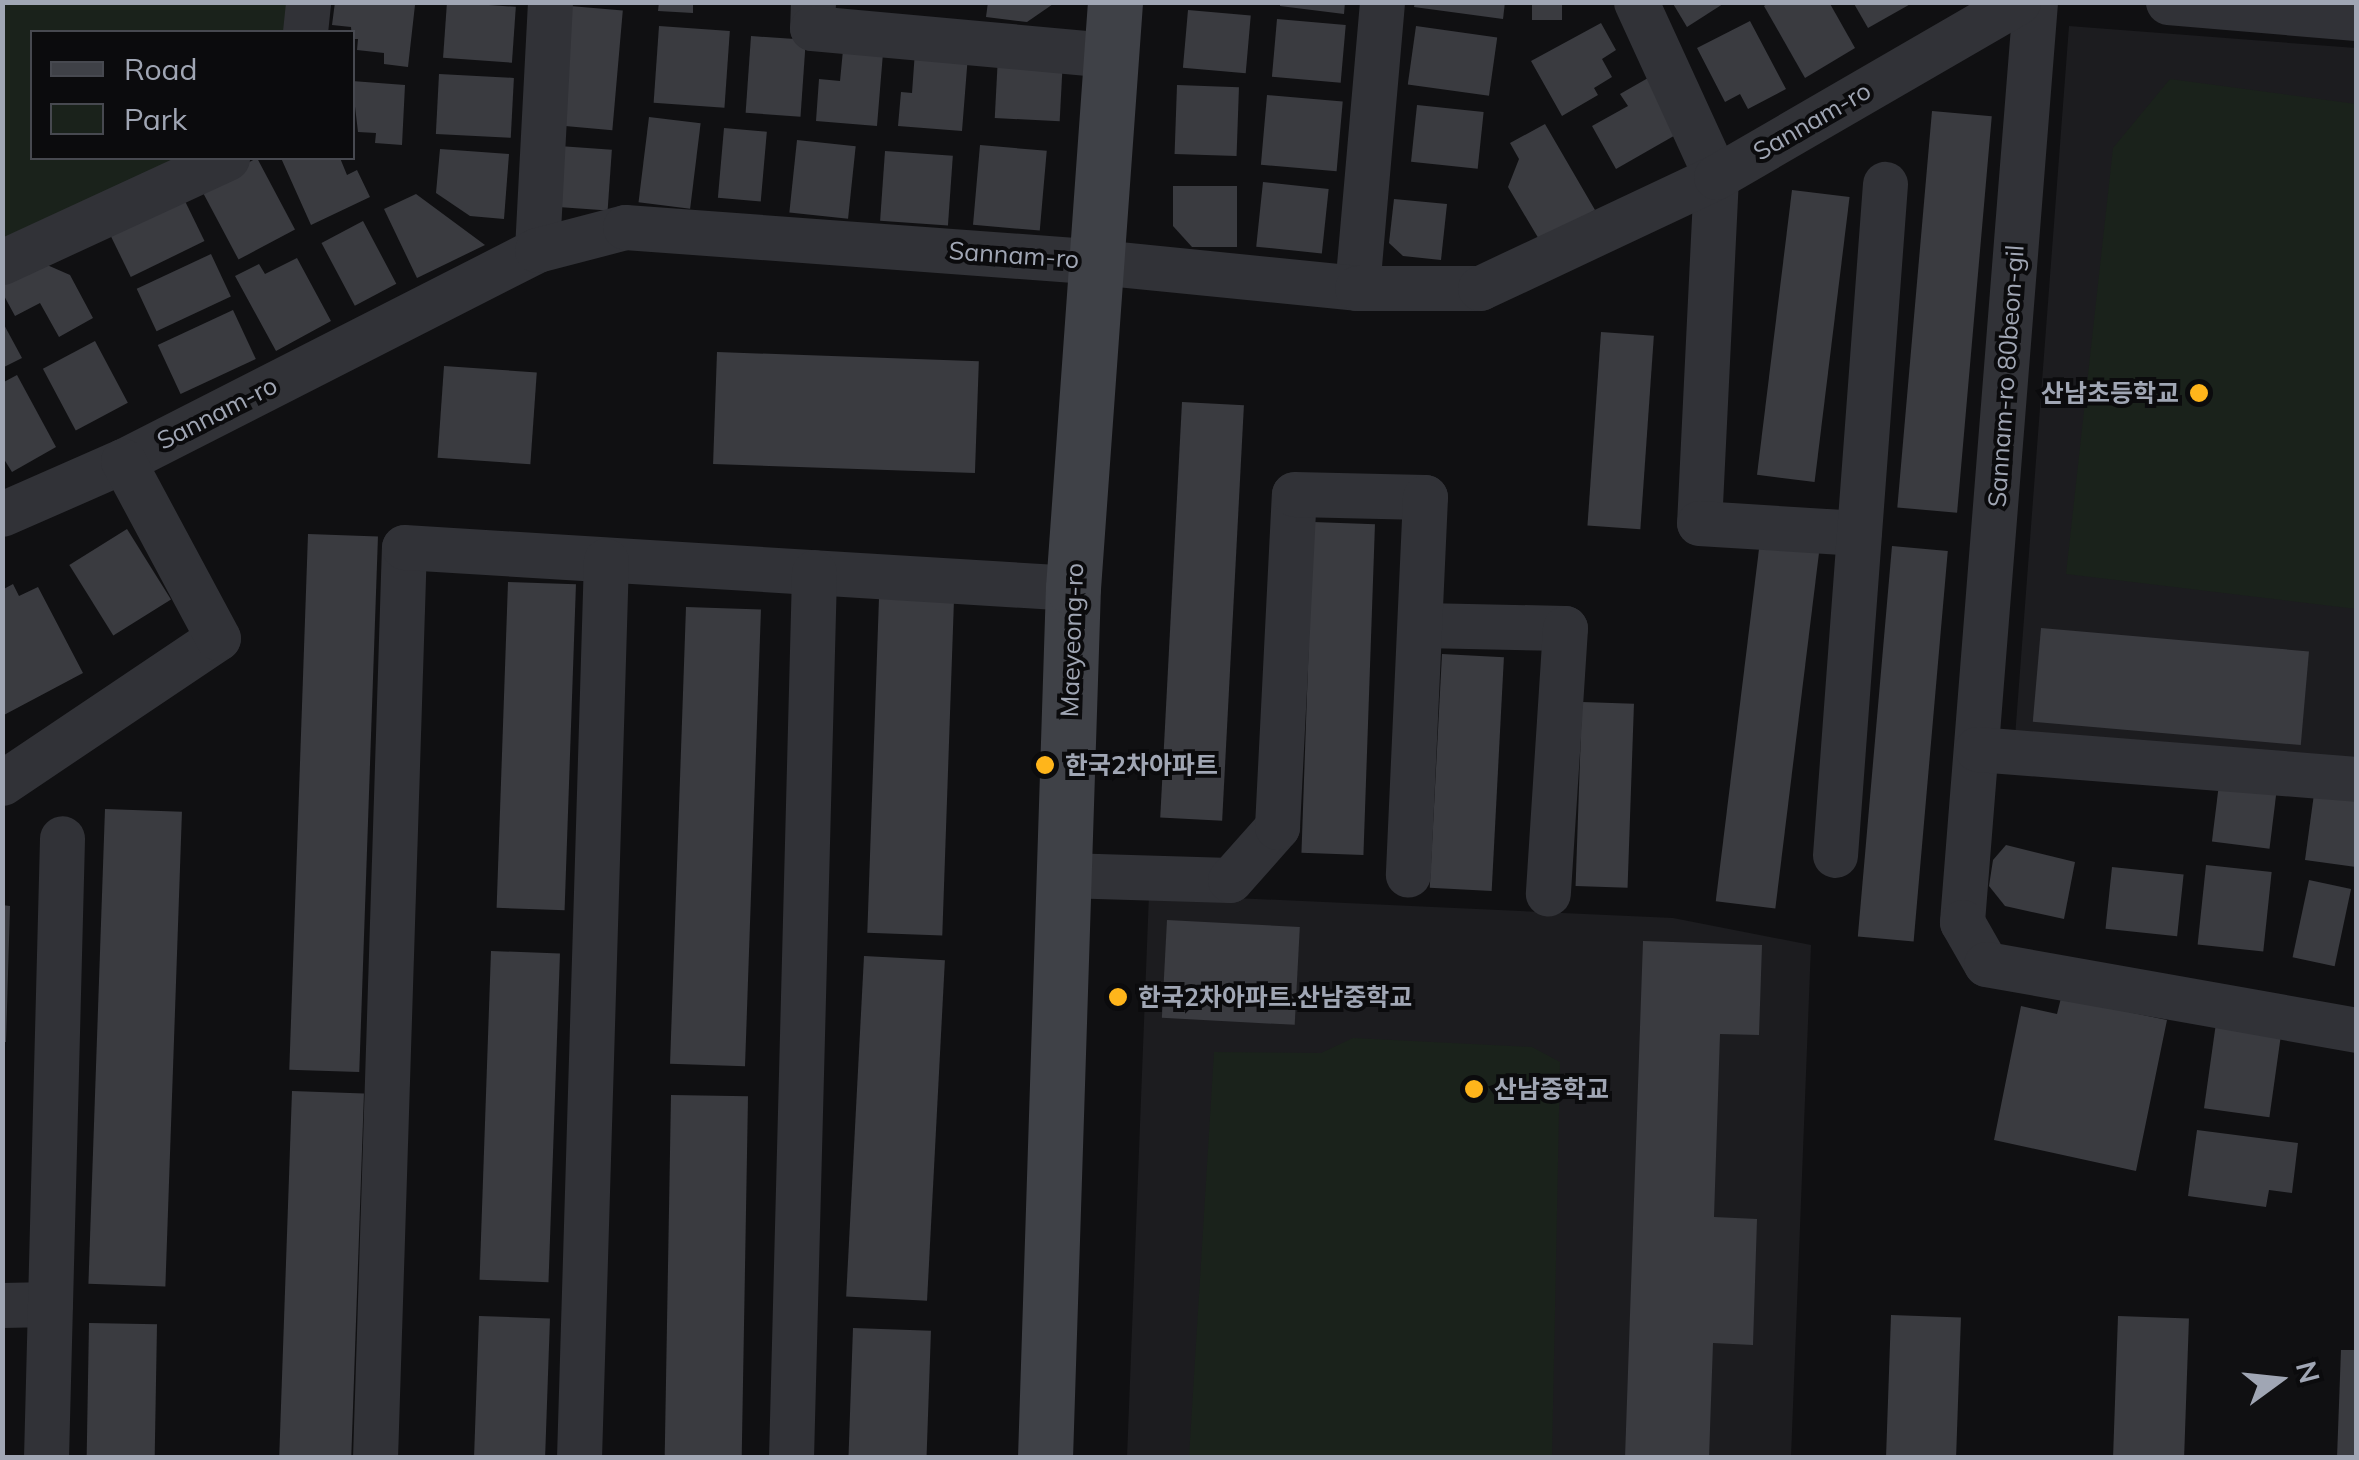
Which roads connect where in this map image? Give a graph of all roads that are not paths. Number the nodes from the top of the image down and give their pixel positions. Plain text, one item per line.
1 (308, 2) edge
2 (550, 2) edge
3 (813, 2) edge
4 (1382, 2) edge
5 (1636, 2) edge
6 (2018, 2) edge
7 (2035, 2) edge
8 (2168, 2) edge
9 (2285, 7) edge
10 (2356, 18) edge
11 (960, 22) edge
12 (1112, 29) edge
13 (305, 30) edge
14 (223, 160) edge
15 (1716, 177) junction
16 (1885, 184) dead end
17 (538, 250) junction
18 (2, 262) edge
19 (1098, 262) junction
20 (1357, 288) junction
21 (123, 461) junction
22 (2, 514) edge
23 (1858, 533) junction
24 (606, 560) junction
25 (814, 572) junction
26 (1073, 588) junction
27 (1422, 625) junction
28 (1977, 749) junction
29 (2356, 779) edge
30 (2, 783) edge
31 (62, 838) dead end
32 (1835, 854) dead end
33 (1064, 875) junction
34 (1408, 875) dead end
35 (1548, 894) dead end
36 (2356, 1030) edge
37 (50, 1304) junction
38 (2, 1305) edge
39 (46, 1458) edge
40 (375, 1458) edge
41 (579, 1458) edge
42 (791, 1458) edge
43 (1045, 1458) edge

1 - 13 street
2 - 17 street
3 - 11 street
4 - 20 street
5 - 15 street
6 - 15 street, Sannam-ro
7 - 28 street, Sannam-ro 80beon-gil
8 - 9 street
9 - 10 street
11 - 12 street
12 - 19 street, Maeyeong-ro
14 - 18 street
15 - 20 street, Sannam-ro
15 - 23 street
16 - 23 street
17 - 19 street, Sannam-ro
17 - 21 street, Sannam-ro
19 - 20 street, Sannam-ro
19 - 26 street, Maeyeong-ro
21 - 22 street, Sannam-ro
21 - 30 street
23 - 32 street
24 - 25 street
24 - 40 street
24 - 41 street
25 - 26 street
25 - 42 street
26 - 33 street, Maeyeong-ro
27 - 33 street
27 - 34 street
27 - 35 street
28 - 29 street
28 - 36 street, Sannam-ro 80beon-gil
31 - 37 street
33 - 43 street, Maeyeong-ro
37 - 38 street
37 - 39 street

